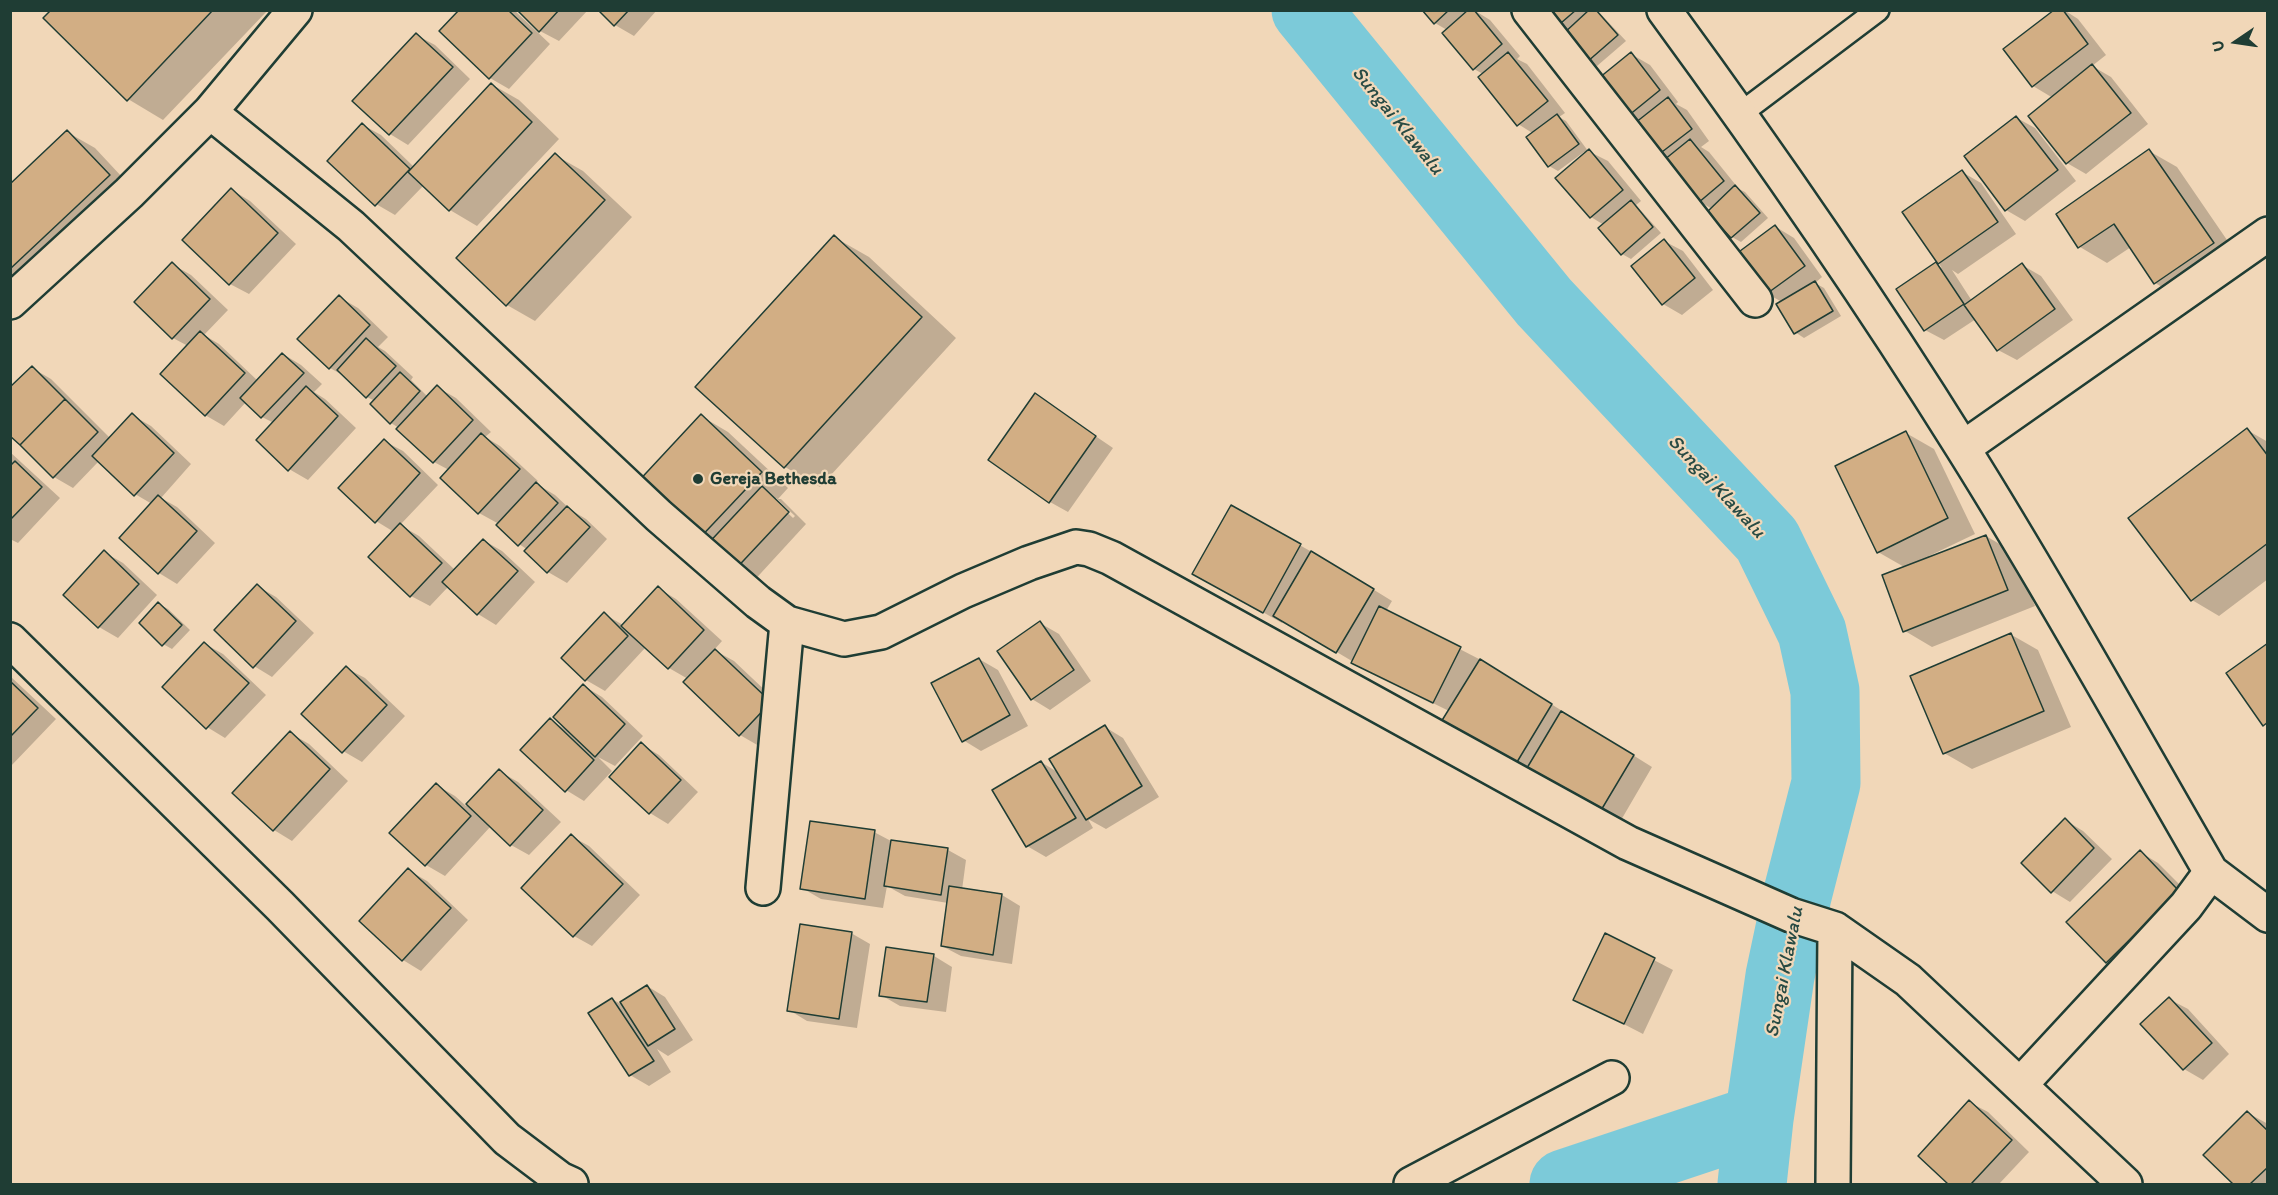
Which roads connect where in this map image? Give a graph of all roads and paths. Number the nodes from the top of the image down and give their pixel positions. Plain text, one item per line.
1 (295, 10) edge
2 (1529, 10) edge
3 (1664, 10) edge
4 (1878, 10) edge
5 (210, 112) junction
6 (1740, 114) junction
7 (2267, 235) edge
8 (1755, 300) dead end
9 (10, 303) edge
10 (1963, 448) junction
11 (787, 623) junction
12 (10, 640) edge
13 (2211, 872) junction
14 (763, 888) dead end
15 (2268, 915) edge
16 (1814, 922) junction
17 (1612, 1078) dead end
18 (2020, 1085) junction
19 (571, 1185) edge
20 (1410, 1185) edge
21 (1833, 1185) edge
22 (2125, 1185) edge

1 - 5 street
2 - 8 street
3 - 6 street
4 - 6 lane
5 - 9 street
5 - 11 street
6 - 10 street
7 - 10 street
10 - 13 street
11 - 14 street
11 - 16 street
12 - 19 street
13 - 15 street
13 - 18 street
16 - 18 street
16 - 21 street
17 - 20 street
18 - 22 street

